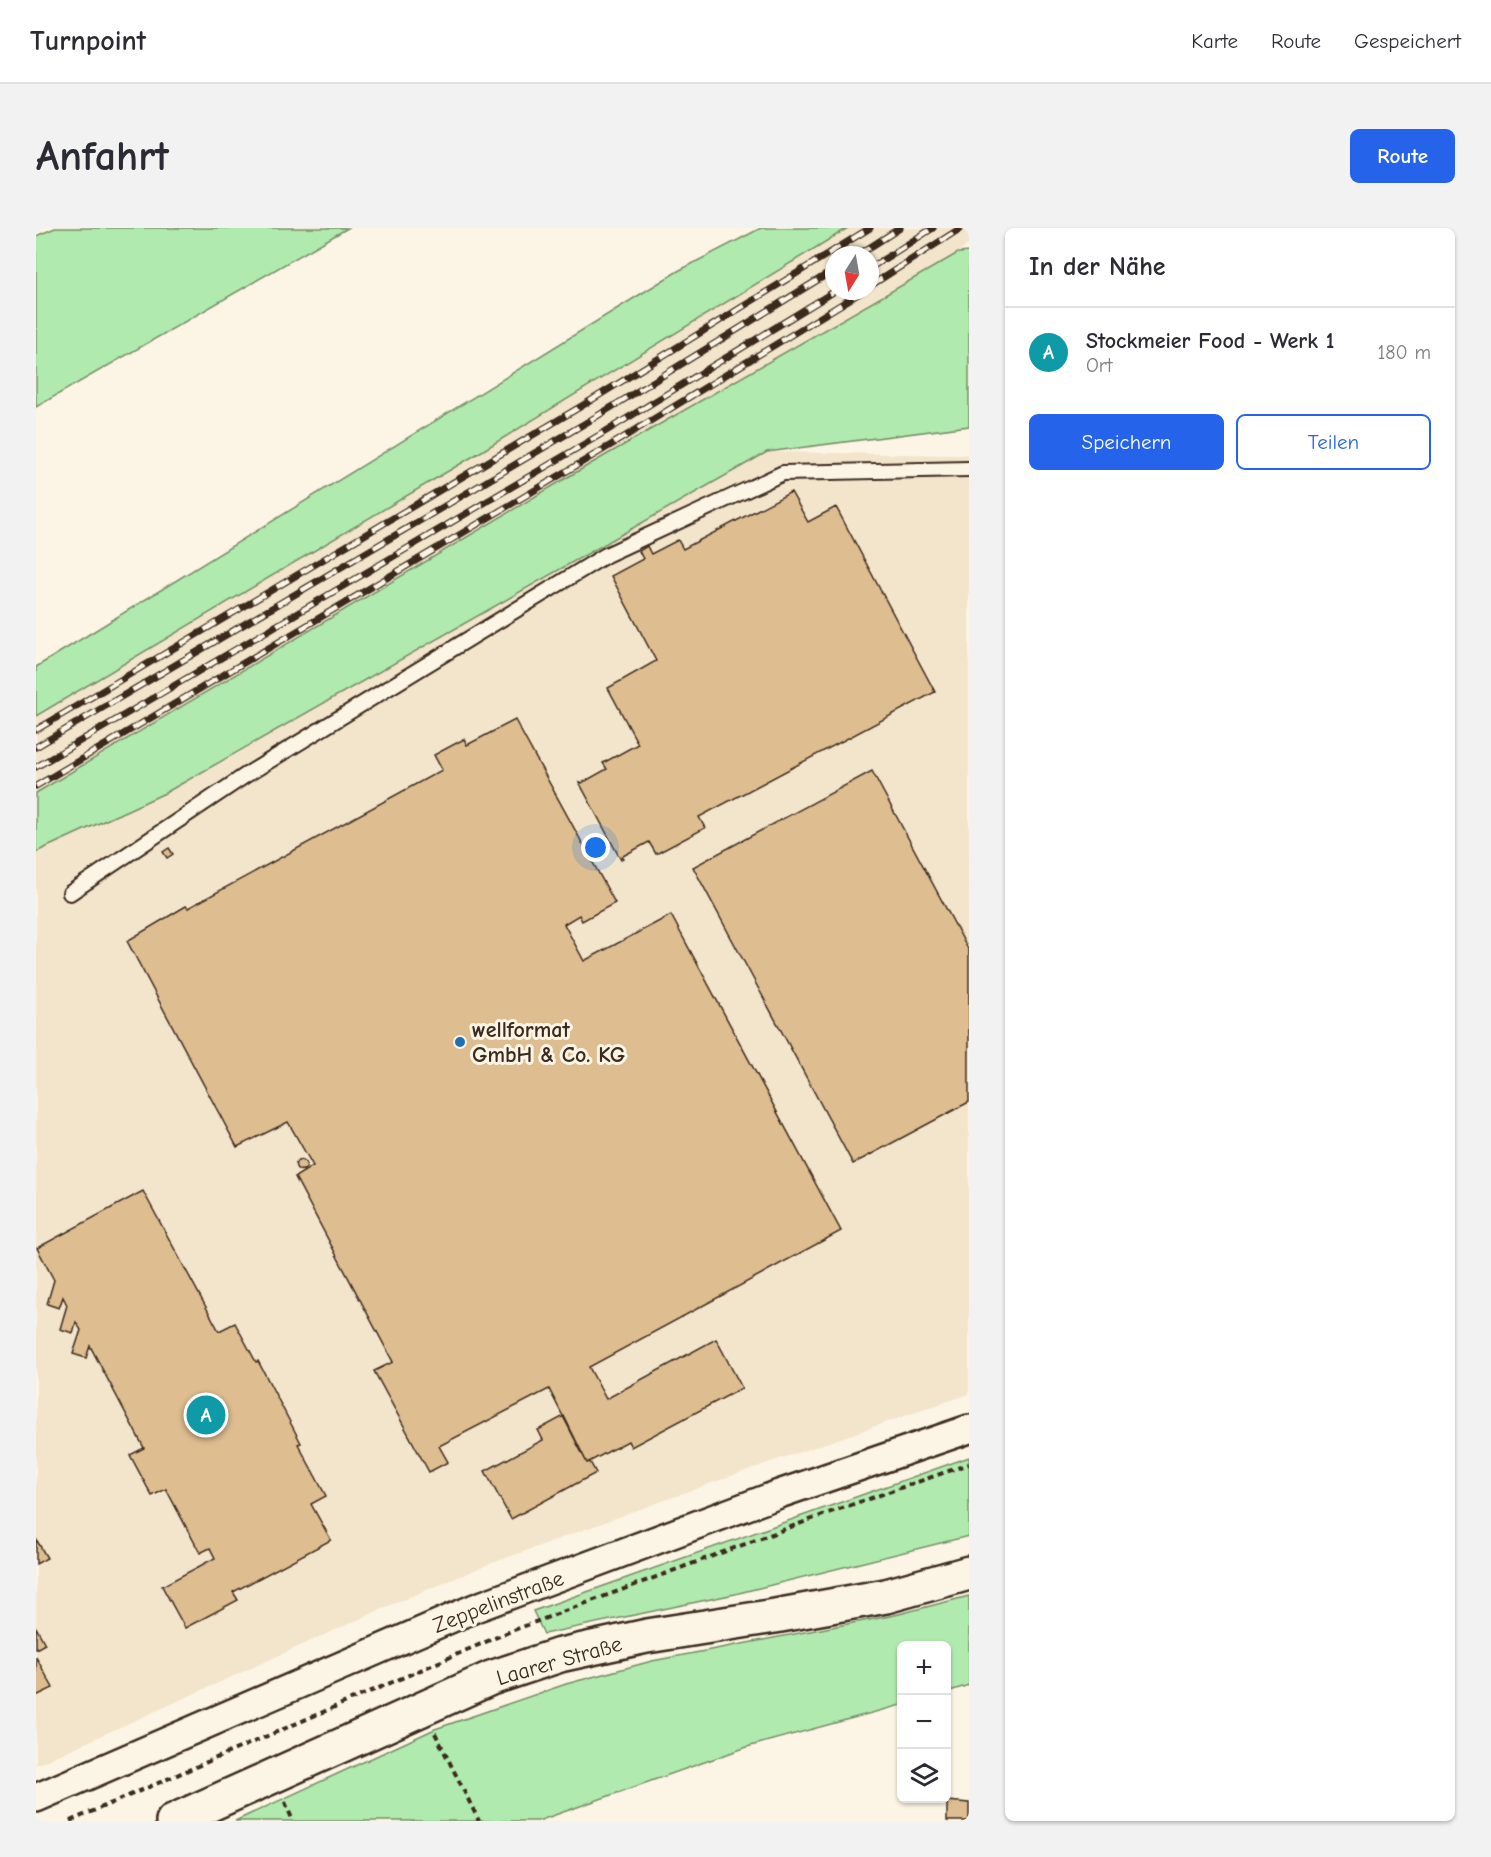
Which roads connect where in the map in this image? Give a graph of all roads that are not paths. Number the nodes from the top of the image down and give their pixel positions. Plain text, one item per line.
1 (969, 469) edge
2 (70, 893) dead end
3 (969, 1429) edge
4 (969, 1573) edge
5 (36, 1798) edge
6 (173, 1821) edge

1 - 2 lane
3 - 5 street, Zeppelinstraße
4 - 6 main road, Laarer Straße

